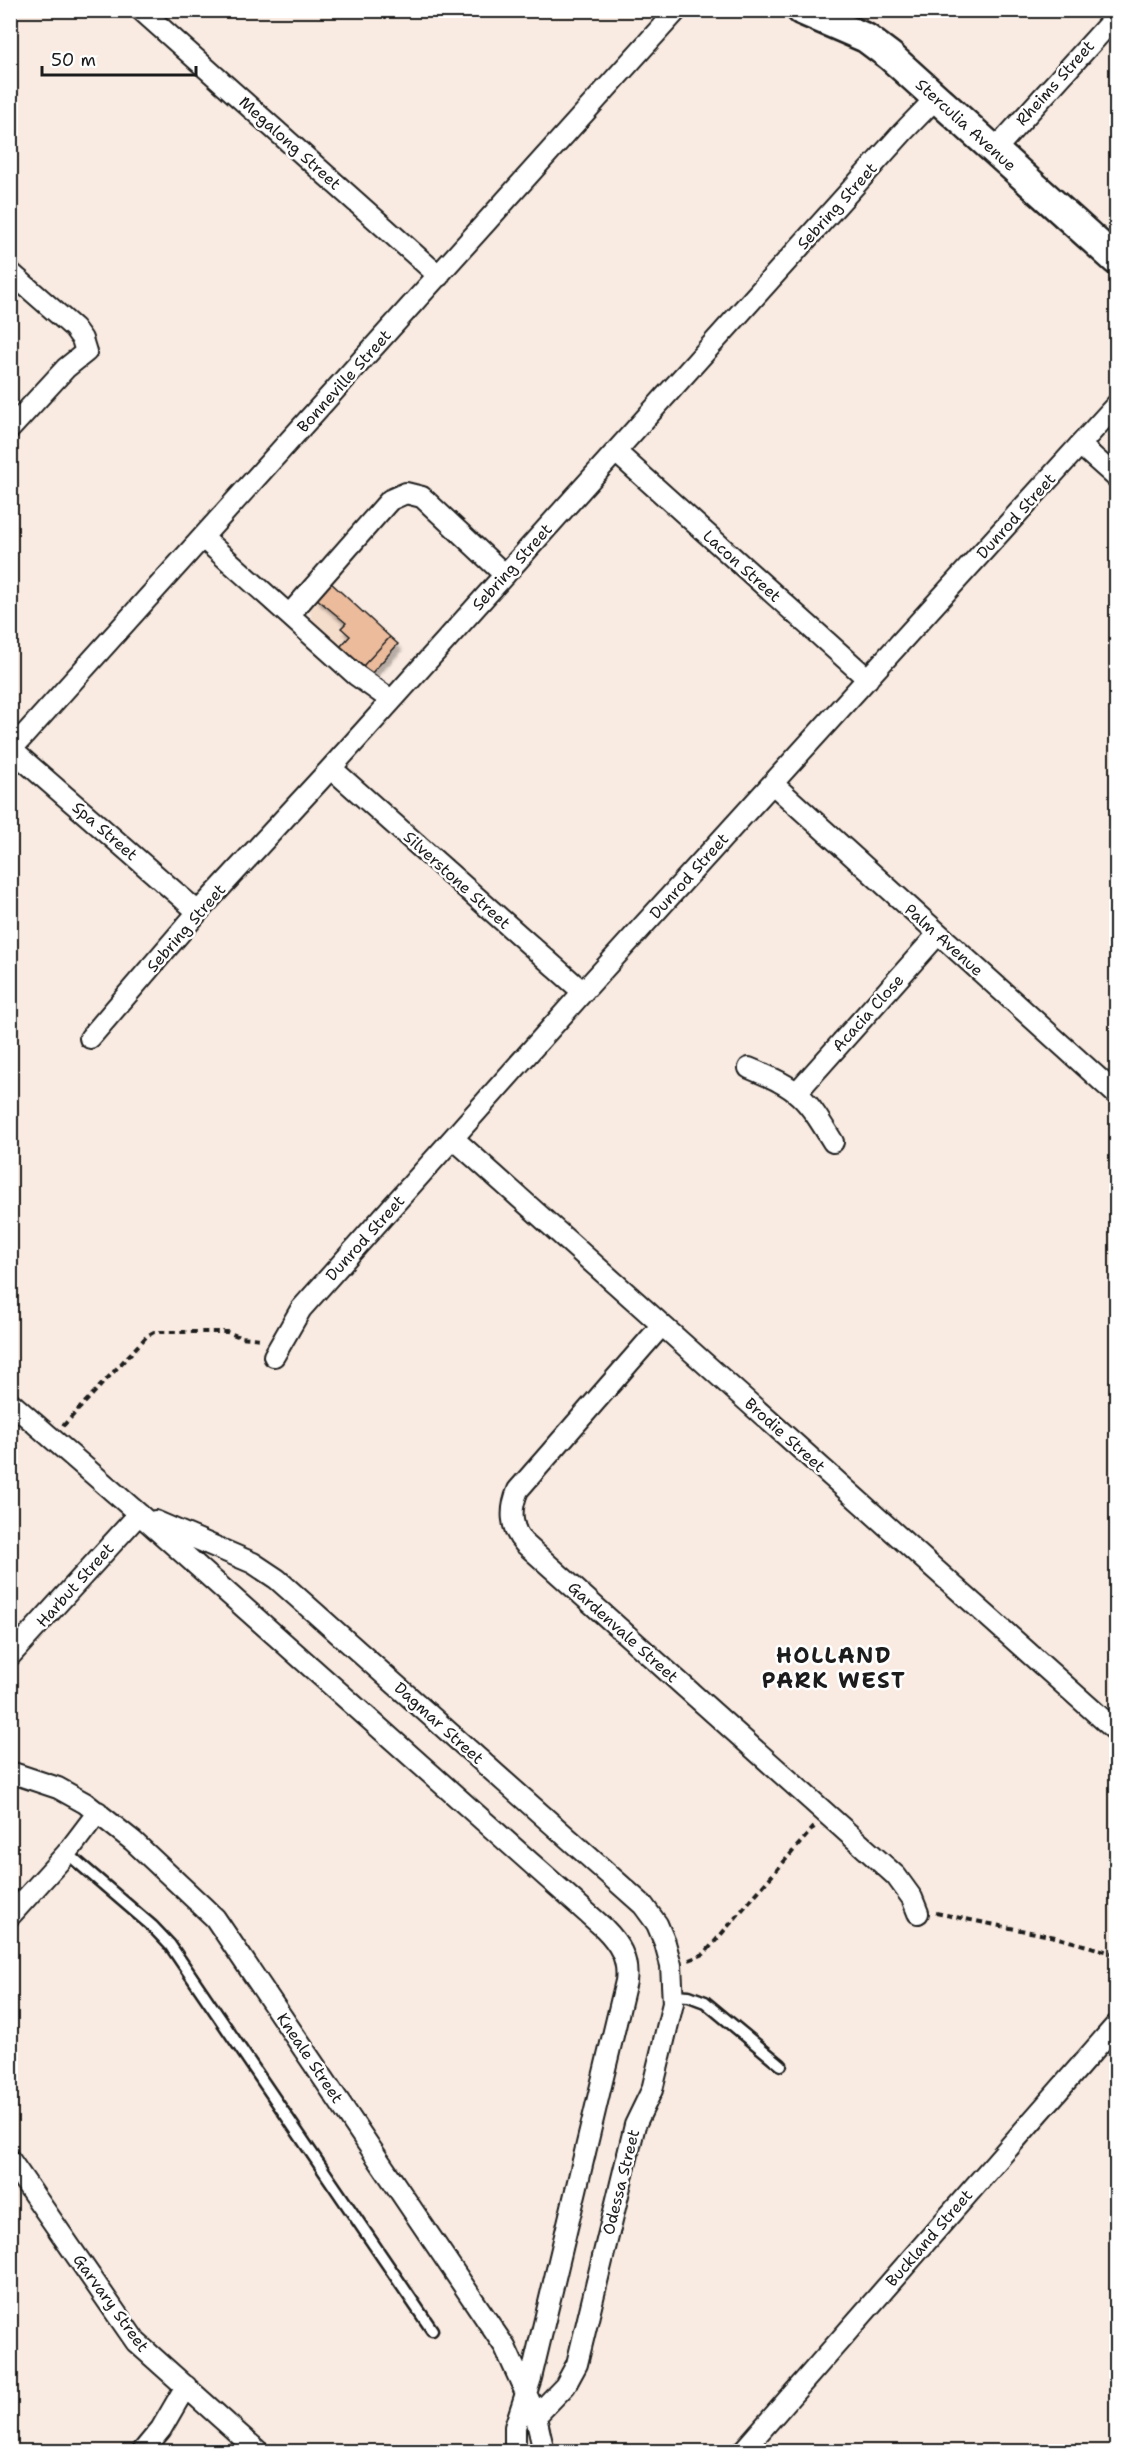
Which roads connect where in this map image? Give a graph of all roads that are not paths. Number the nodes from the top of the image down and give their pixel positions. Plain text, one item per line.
1 (141, 10) edge
2 (677, 10) edge
3 (801, 10) edge
4 (1116, 16) edge
5 (936, 98) junction
6 (994, 151) junction
7 (1116, 260) edge
8 (10, 272) edge
9 (439, 276) junction
10 (1116, 405) edge
11 (10, 429) edge
12 (1080, 445) junction
13 (616, 453) junction
14 (1116, 477) edge
15 (203, 538) junction
16 (506, 575) junction
17 (289, 615) junction
18 (868, 679) junction
19 (391, 700) junction
20 (11, 750) edge
21 (331, 768) junction
22 (773, 784) junction
23 (198, 912) junction
24 (938, 934) junction
25 (583, 992) junction
26 (90, 1038) dead end
27 (749, 1068) dead end
28 (798, 1091) junction
29 (1116, 1094) edge
30 (454, 1139) junction
31 (833, 1142) dead end
32 (662, 1325) junction
33 (278, 1348) road end
34 (10, 1402) edge
35 (139, 1514) junction
36 (10, 1656) edge
37 (1116, 1731) edge
38 (10, 1772) edge
39 (98, 1812) junction
40 (67, 1853) junction
41 (918, 1911) road end
42 (10, 1916) edge
43 (673, 1995) junction
44 (1116, 2025) edge
45 (781, 2065) dead end
46 (10, 2160) edge
47 (432, 2330) dead end
48 (186, 2386) junction
49 (526, 2393) junction
50 (536, 2416) junction
51 (142, 2451) edge
52 (259, 2451) edge
53 (515, 2451) edge
54 (544, 2451) edge
55 (742, 2451) edge

1 - 9 street, Megalong Street
2 - 9 street, Bonneville Street
3 - 5 street, Sterculia Avenue
4 - 6 street, Rheims Street
5 - 6 street, Sterculia Avenue
5 - 13 street, Sebring Street
6 - 7 street, Sterculia Avenue
8 - 11 street
9 - 15 street, Bonneville Street
10 - 12 street, Dunrod Street
12 - 14 street
12 - 18 street, Dunrod Street
13 - 16 street, Sebring Street
13 - 18 street, Lacon Street
15 - 17 street
15 - 20 street, Bonneville Street
16 - 17 street
16 - 19 street, Sebring Street
17 - 19 street
18 - 22 street, Dunrod Street
19 - 21 street, Sebring Street
20 - 23 street, Spa Street
21 - 23 street, Sebring Street
21 - 25 street, Silverstone Street
22 - 24 street, Palm Avenue
22 - 25 street, Dunrod Street
23 - 26 street, Sebring Street
24 - 28 street, Acacia Close
24 - 29 street, Palm Avenue
25 - 30 street, Dunrod Street
27 - 28 street
28 - 31 street
30 - 32 street, Brodie Street
30 - 33 street, Dunrod Street
32 - 37 street, Brodie Street
32 - 41 street, Gardenvale Street
34 - 35 street, Dagmar Street
35 - 36 street, Harbut Street
35 - 43 street, Dagmar Street
35 - 49 street, Dagmar Street
38 - 39 street, Kneale Street
39 - 40 street
39 - 49 street, Kneale Street
40 - 42 street
40 - 47 lane
43 - 45 lane
43 - 50 street, Odessa Street
44 - 55 street, Buckland Street
46 - 48 street, Garvary Street
48 - 51 street
48 - 52 street, Garvary Street
49 - 50 street, Kneale Street
49 - 53 street
50 - 54 street, Kneale Street

